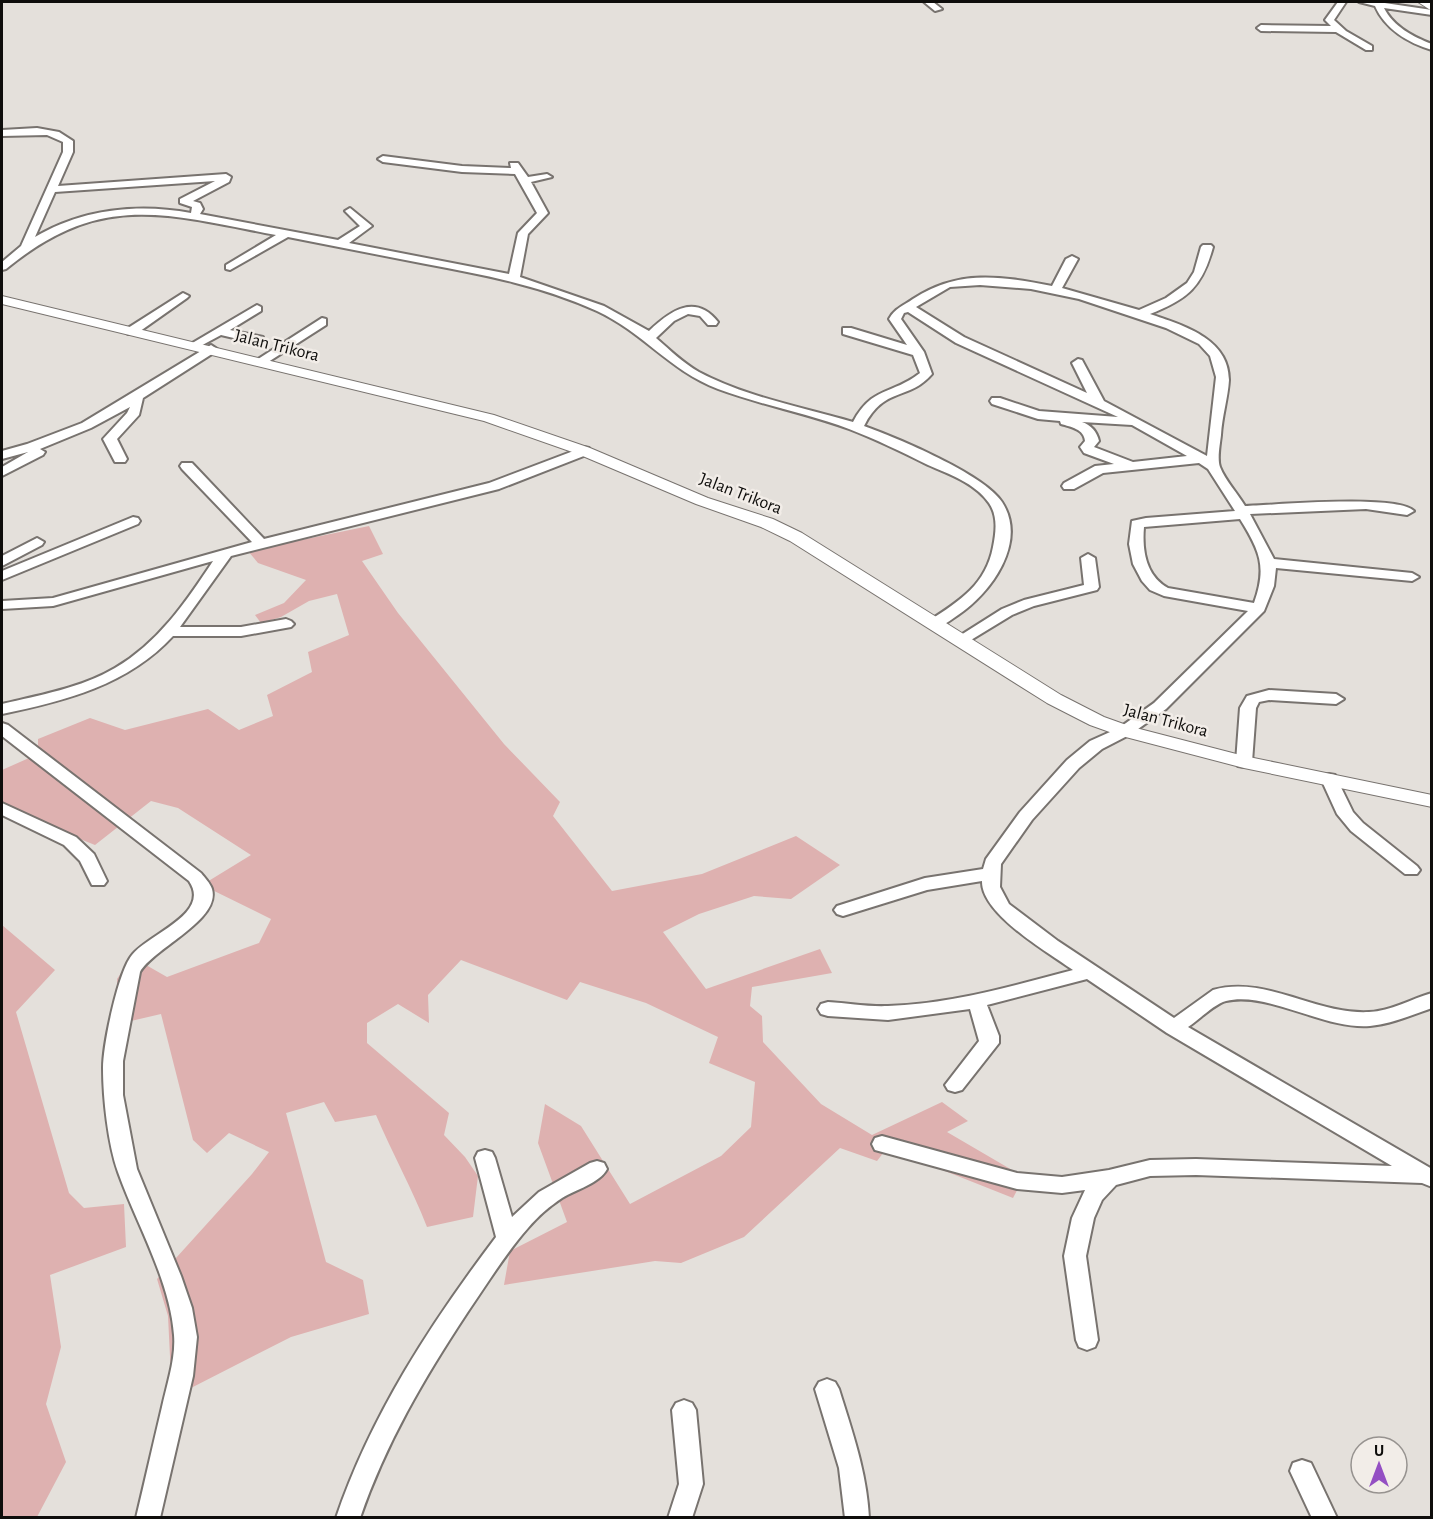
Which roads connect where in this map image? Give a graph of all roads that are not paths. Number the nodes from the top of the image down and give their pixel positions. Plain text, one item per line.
1 (928, 2) edge
2 (1342, 2) edge
3 (1363, 2) edge
4 (1423, 2) edge
5 (1378, 4) junction
6 (1431, 8) edge
7 (938, 9) dead end
8 (1431, 13) edge
9 (1261, 28) dead end
10 (1338, 29) junction
11 (1431, 47) edge
12 (1369, 48) dead end
13 (2, 133) edge
14 (383, 159) dead end
15 (548, 177) dead end
16 (525, 180) junction
17 (52, 189) junction
18 (350, 211) dead end
19 (195, 215) junction
20 (38, 221) junction
21 (64, 225) junction
22 (284, 235) junction
23 (26, 245) junction
24 (338, 245) junction
25 (1207, 247) dead end
26 (1072, 259) dead end
27 (2, 267) edge
28 (230, 267) dead end
29 (514, 279) junction
30 (1054, 290) junction
31 (183, 296) dead end
32 (2, 300) edge
33 (910, 308) junction
34 (257, 309) dead end
35 (1139, 314) junction
36 (322, 322) dead end
37 (712, 322) dead end
38 (132, 331) junction
39 (220, 331) junction
40 (847, 331) dead end
41 (648, 339) junction
42 (259, 340) dead end
43 (203, 347) junction
44 (917, 352) junction
45 (261, 361) junction
46 (1078, 363) dead end
47 (137, 397) junction
48 (996, 400) dead end
49 (1099, 403) junction
50 (1056, 416) junction
51 (1139, 423) junction
52 (856, 428) junction
53 (70, 435) junction
54 (584, 451) junction
55 (2, 455) edge
56 (120, 459) dead end
57 (1207, 463) junction
58 (186, 466) dead end
59 (1131, 466) junction
60 (2, 472) edge
61 (1069, 486) dead end
62 (1407, 511) dead end
63 (1243, 513) junction
64 (133, 521) dead end
65 (37, 542) dead end
66 (261, 544) junction
67 (226, 553) junction
68 (1088, 558) dead end
69 (2, 562) edge
70 (1269, 563) junction
71 (2, 576) edge
72 (1412, 577) dead end
73 (2, 605) edge
74 (1259, 608) junction
75 (935, 623) junction
76 (286, 624) dead end
77 (167, 631) junction
78 (961, 640) junction
79 (1336, 699) dead end
80 (2, 709) edge
81 (2, 728) edge
82 (1125, 730) junction
83 (1244, 762) junction
84 (1329, 779) junction
85 (1431, 801) edge
86 (2, 808) edge
87 (1411, 870) dead end
88 (992, 874) junction
89 (98, 881) dead end
90 (843, 910) dead end
91 (1090, 972) junction
92 (1431, 1000) edge
93 (977, 1002) junction
94 (828, 1009) dead end
95 (1174, 1029) junction
96 (955, 1085) dead end
97 (882, 1144) dead end
98 (485, 1158) dead end
99 (597, 1169) dead end
100 (1428, 1177) edge
101 (1109, 1178) junction
102 (507, 1239) junction
103 (1087, 1340) dead end
104 (827, 1389) dead end
105 (684, 1410) dead end
106 (1302, 1472) dead end
107 (148, 1518) edge
108 (348, 1518) edge
109 (680, 1518) edge
110 (857, 1518) edge
111 (1325, 1518) edge

1 - 7 street
2 - 10 street
3 - 5 street
4 - 6 street
5 - 8 street
5 - 11 street
9 - 10 street
10 - 12 street
13 - 17 street
14 - 16 street
15 - 16 street
16 - 29 street
17 - 19 street
17 - 20 street
18 - 24 street
19 - 21 street
19 - 22 street
20 - 21 street
20 - 23 street
21 - 23 street
22 - 24 street
22 - 28 street
23 - 27 street
24 - 29 street
25 - 35 street
26 - 30 street
29 - 41 street
30 - 33 street
30 - 35 street
31 - 38 street
32 - 38 street, Jalan Trikora
33 - 44 street
33 - 49 street
34 - 39 street
35 - 57 street
36 - 45 street
37 - 41 street
38 - 43 street, Jalan Trikora
39 - 42 street
39 - 43 street
40 - 44 street
41 - 52 street
43 - 45 street, Jalan Trikora
43 - 47 street
44 - 52 street
45 - 54 street, Jalan Trikora
46 - 49 street
47 - 53 street
47 - 56 street
48 - 50 street
49 - 51 street
50 - 51 street
50 - 59 street
51 - 57 street
52 - 75 street
53 - 55 street
53 - 60 street
54 - 66 street
54 - 75 street, Jalan Trikora
57 - 59 street
57 - 63 street
58 - 66 street
59 - 61 street
62 - 63 street
63 - 70 street
63 - 74 street
64 - 71 street
65 - 69 street
66 - 67 street
67 - 73 street
67 - 77 street
68 - 78 street
70 - 72 street
70 - 74 street
74 - 82 street
75 - 78 street, Jalan Trikora
76 - 77 street
77 - 80 street
78 - 82 street, Jalan Trikora
79 - 83 street
81 - 107 street
82 - 83 street, Jalan Trikora
82 - 88 street
83 - 84 street, Jalan Trikora
84 - 85 street, Jalan Trikora
84 - 87 street
86 - 89 street
88 - 90 street
88 - 91 street
91 - 93 street
91 - 95 street
92 - 95 street
93 - 94 street
93 - 96 street
95 - 100 street
97 - 101 street
98 - 102 street
99 - 102 street
100 - 101 street
101 - 103 street
102 - 108 street
104 - 110 street
105 - 109 street
106 - 111 street

